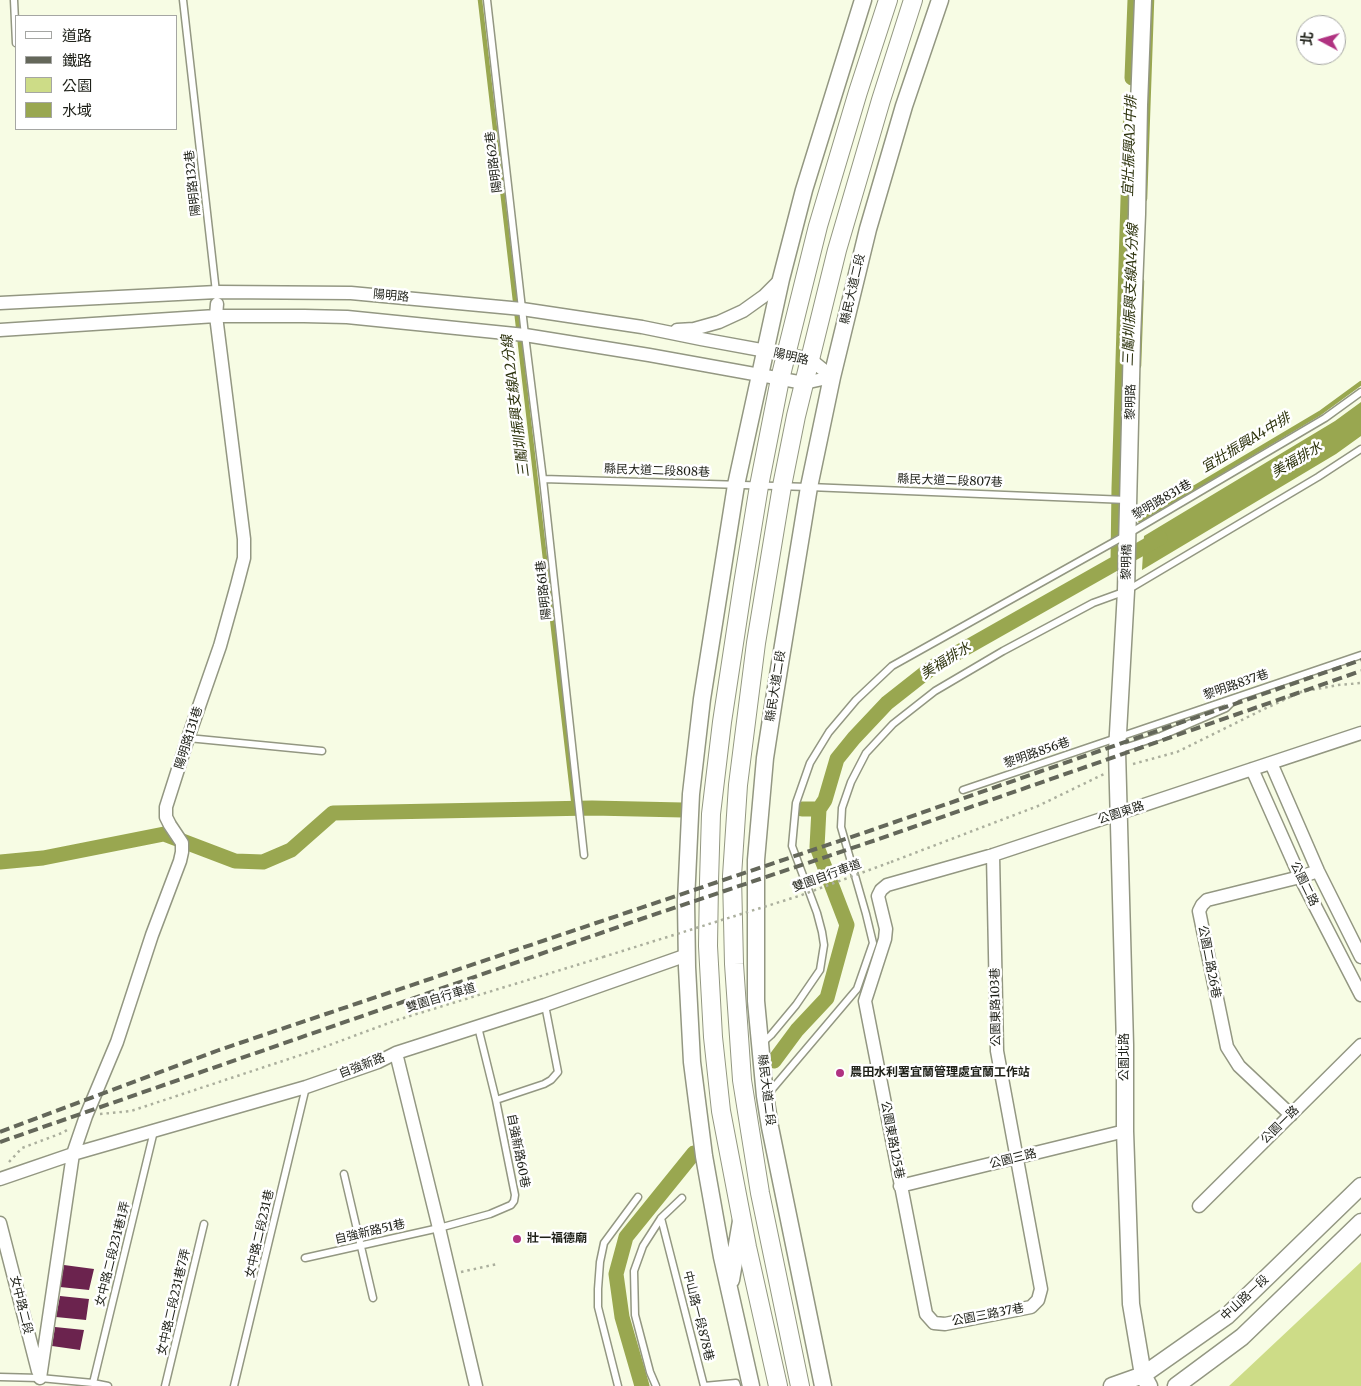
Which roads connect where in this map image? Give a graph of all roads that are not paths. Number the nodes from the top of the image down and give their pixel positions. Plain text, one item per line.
1 (14, 0) edge
2 (183, 0) edge
3 (487, 0) edge
4 (863, 0) edge
5 (888, 0) edge
6 (913, 0) edge
7 (940, 0) edge
8 (1143, 0) edge
9 (15, 22) edge
10 (781, 279) junction
11 (0, 303) edge
12 (216, 304) junction
13 (522, 309) junction
14 (642, 328) junction
15 (524, 329) junction
16 (0, 330) edge
17 (766, 351) junction
18 (786, 355) junction
19 (810, 359) junction
20 (760, 375) junction
21 (832, 377) junction
22 (780, 379) junction
23 (804, 384) junction
24 (1361, 392) edge
25 (1361, 449) edge
26 (543, 479) junction
27 (736, 485) junction
28 (771, 486) junction
29 (808, 487) junction
30 (1128, 500) junction
31 (1128, 534) junction
32 (1126, 591) junction
33 (1361, 654) edge
34 (1236, 697) junction
35 (1361, 733) edge
36 (188, 738) junction
37 (1118, 744) junction
38 (322, 751) dead end
39 (1271, 763) junction
40 (1252, 769) junction
41 (963, 790) dead end
42 (1119, 814) junction
43 (993, 854) junction
44 (584, 855) dead end
45 (1318, 871) junction
46 (1300, 877) junction
47 (881, 890) joint
48 (687, 955) junction
49 (1361, 957) edge
50 (1361, 996) edge
51 (545, 1005) junction
52 (478, 1027) junction
53 (760, 1044) junction
54 (1361, 1045) edge
55 (396, 1053) junction
56 (306, 1087) junction
57 (765, 1096) junction
58 (496, 1100) junction
59 (746, 1104) junction
60 (1291, 1115) junction
61 (154, 1131) junction
62 (1125, 1131) junction
63 (774, 1143) junction
64 (72, 1154) junction
65 (1016, 1158) junction
66 (344, 1174) dead end
67 (0, 1179) edge
68 (900, 1186) junction
69 (1361, 1186) edge
70 (638, 1197) dead end
71 (682, 1198) dead end
72 (1199, 1206) dead end
73 (662, 1218) junction
74 (742, 1218) junction
75 (1361, 1222) edge
76 (0, 1224) edge
77 (204, 1224) dead end
78 (440, 1228) junction
79 (361, 1246) junction
80 (305, 1258) dead end
81 (729, 1289) junction
82 (373, 1298) dead end
83 (0, 1377) edge
84 (1146, 1380) edge
85 (40, 1382) edge
86 (93, 1383) junction
87 (108, 1386) edge
88 (165, 1386) edge
89 (234, 1386) edge
90 (476, 1386) edge
91 (618, 1386) edge
92 (656, 1386) edge
93 (737, 1386) edge
94 (751, 1386) edge
95 (778, 1386) edge
96 (800, 1386) edge
97 (823, 1386) edge
98 (1112, 1386) edge
99 (1176, 1386) edge

1 - 9 lane
2 - 12 lane, 陽明路132巷
3 - 13 lane, 陽明路62巷
4 - 10 street
5 - 18 main road, 縣民大道二段
6 - 19 main road, 縣民大道二段
7 - 21 street, 縣民大道二段
8 - 30 street, 黎明路
10 - 14 street
10 - 17 street
11 - 12 street, 陽明路
12 - 13 street, 陽明路
12 - 15 street, 陽明路
12 - 16 street, 陽明路
12 - 36 street, 陽明路131巷
13 - 14 street, 陽明路
13 - 15 lane, 陽明路62巷
14 - 17 street, 陽明路
15 - 20 street, 陽明路
15 - 26 lane, 陽明路61巷
17 - 18 street, 陽明路
17 - 20 street
18 - 19 street, 陽明路
18 - 22 main road, 縣民大道二段
19 - 21 street, 陽明路
19 - 23 main road, 縣民大道二段
20 - 22 street, 陽明路
20 - 27 street
21 - 23 street, 陽明路
21 - 29 street, 縣民大道二段
22 - 23 street, 陽明路
22 - 28 main road, 縣民大道二段
23 - 28 main road, 縣民大道二段
24 - 31 lane, 黎明路831巷
25 - 32 lane
26 - 27 lane, 縣民大道二段808巷
26 - 44 lane, 陽明路61巷
27 - 28 lane, 縣民大道二段808巷
27 - 48 street
28 - 29 lane, 縣民大道二段807巷
28 - 59 main road, 縣民大道二段
28 - 74 main road, 縣民大道二段
29 - 30 lane, 縣民大道二段807巷
29 - 53 street, 縣民大道二段
30 - 31 street, 黎明路
31 - 32 street, 黎明橋
31 - 53 lane, 黎明路831巷
32 - 37 street
32 - 57 lane
33 - 34 lane, 黎明路837巷
34 - 37 lane, 黎明路837巷
34 - 37 lane
35 - 39 street, 公園東路
36 - 38 lane
36 - 64 street, 陽明路131巷
37 - 41 lane, 黎明路856巷
37 - 42 street, 公園北路
39 - 40 street, 公園東路
39 - 45 street, 公園二路
40 - 42 street, 公園東路
40 - 46 street, 公園二路
42 - 43 street, 公園東路
42 - 62 street, 公園北路
43 - 47 street, 公園東路
43 - 65 street, 公園東路103巷
45 - 46 street, 公園二路26巷
45 - 49 street, 公園二路
46 - 50 street, 公園二路
46 - 60 street, 公園二路26巷
47 - 68 street, 公園東路125巷
48 - 51 street
48 - 81 street
51 - 52 street
51 - 58 lane
52 - 55 street
52 - 58 lane, 自強新路60巷
53 - 57 street, 縣民大道二段
54 - 60 street, 公園一路
55 - 56 street, 自強新路
55 - 78 street, 自強新路
56 - 61 street, 自強新路
56 - 89 lane, 女中路二段231巷
57 - 63 street, 縣民大道二段
58 - 78 lane, 自強新路60巷
59 - 63 street
59 - 96 main road, 縣民大道二段
60 - 72 street, 公園一路
61 - 64 street, 自強新路
61 - 86 lane, 女中路二段231巷1弄
62 - 65 street, 公園三路
62 - 84 street, 公園北路
63 - 97 street, 縣民大道二段
64 - 67 street, 自強新路
64 - 85 street, 陽明路131巷
65 - 68 street, 公園三路
65 - 68 street, 公園三路37巷
66 - 79 lane
69 - 84 street, 中山路一段
70 - 91 lane
71 - 73 lane
73 - 92 lane
73 - 93 lane, 中山路一段878巷
74 - 81 street
74 - 95 main road, 縣民大道二段
75 - 99 street, 中山路一段
76 - 85 street, 女中路二段
77 - 88 lane, 女中路二段231巷7弄
78 - 79 lane, 自強新路51巷
78 - 90 street, 自強新路
79 - 80 lane, 自強新路51巷
79 - 82 lane
81 - 94 street
83 - 85 lane
84 - 98 street, 中山路一段
85 - 86 lane
86 - 87 lane

